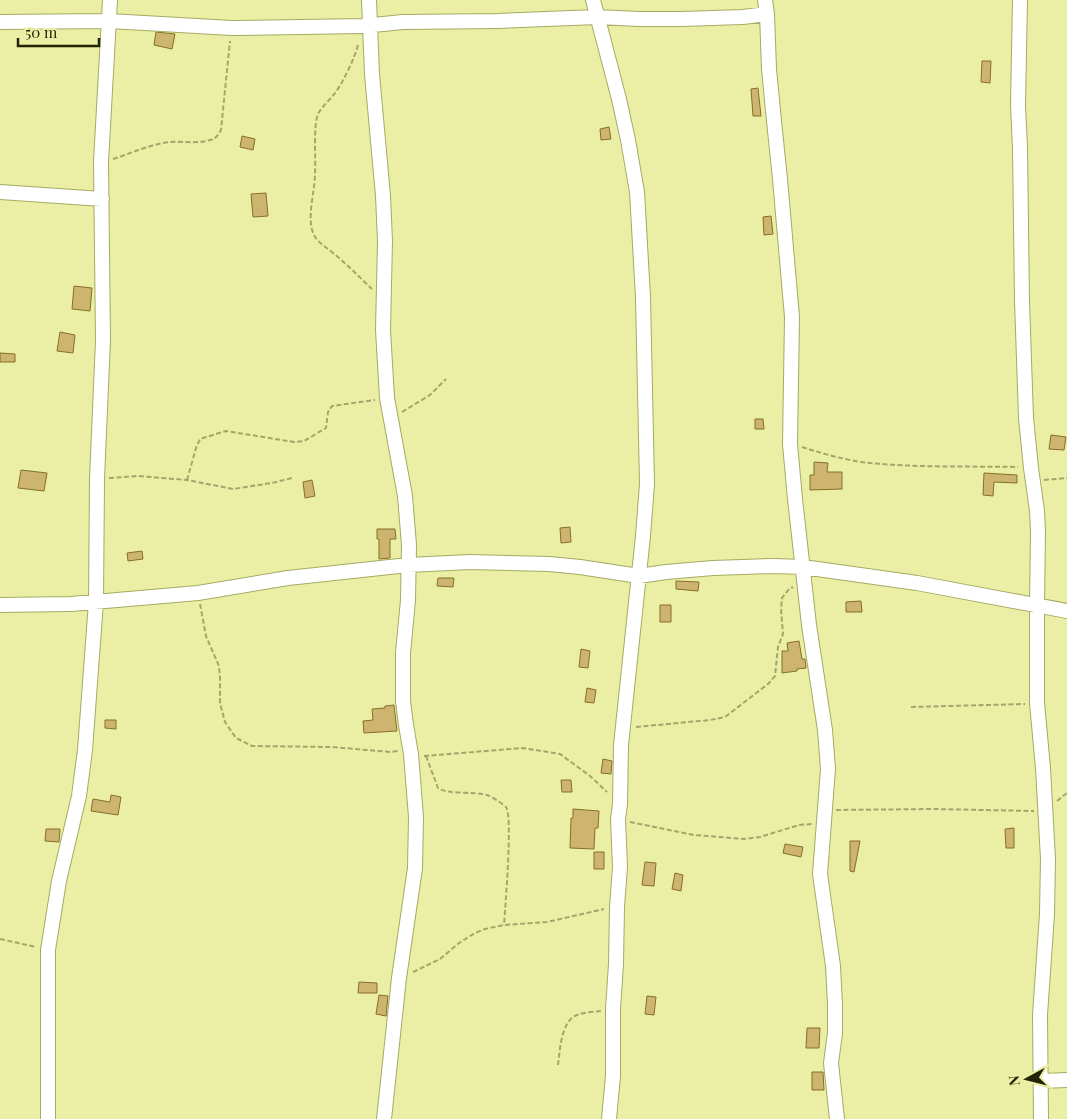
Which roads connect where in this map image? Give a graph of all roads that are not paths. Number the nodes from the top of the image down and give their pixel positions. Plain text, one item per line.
1 (110, 0) edge
2 (369, 0) edge
3 (593, 0) edge
4 (765, 0) edge
5 (1020, 0) edge
6 (767, 14) junction
7 (597, 17) junction
8 (108, 21) junction
9 (0, 22) edge
10 (366, 26) junction
11 (0, 192) edge
12 (102, 199) junction
13 (408, 565) junction
14 (803, 573) junction
15 (639, 576) junction
16 (96, 602) junction
17 (0, 605) edge
18 (1037, 605) junction
19 (1067, 612) edge
20 (1067, 1080) edge
21 (1041, 1081) junction
22 (48, 1119) edge
23 (384, 1119) edge
24 (609, 1119) edge
25 (837, 1119) edge
26 (1041, 1119) edge

1 - 8 street
2 - 10 street
3 - 7 street
4 - 6 street
5 - 18 street
6 - 7 street
6 - 14 street
7 - 10 street
7 - 15 street
8 - 9 street
8 - 10 street
8 - 12 street
10 - 13 street
11 - 12 street
12 - 16 street
13 - 15 street
13 - 16 street
13 - 23 street
14 - 15 street
14 - 18 street
14 - 25 street
15 - 24 street
16 - 17 street
16 - 22 street
18 - 19 street
18 - 21 street
20 - 21 street
21 - 26 street

